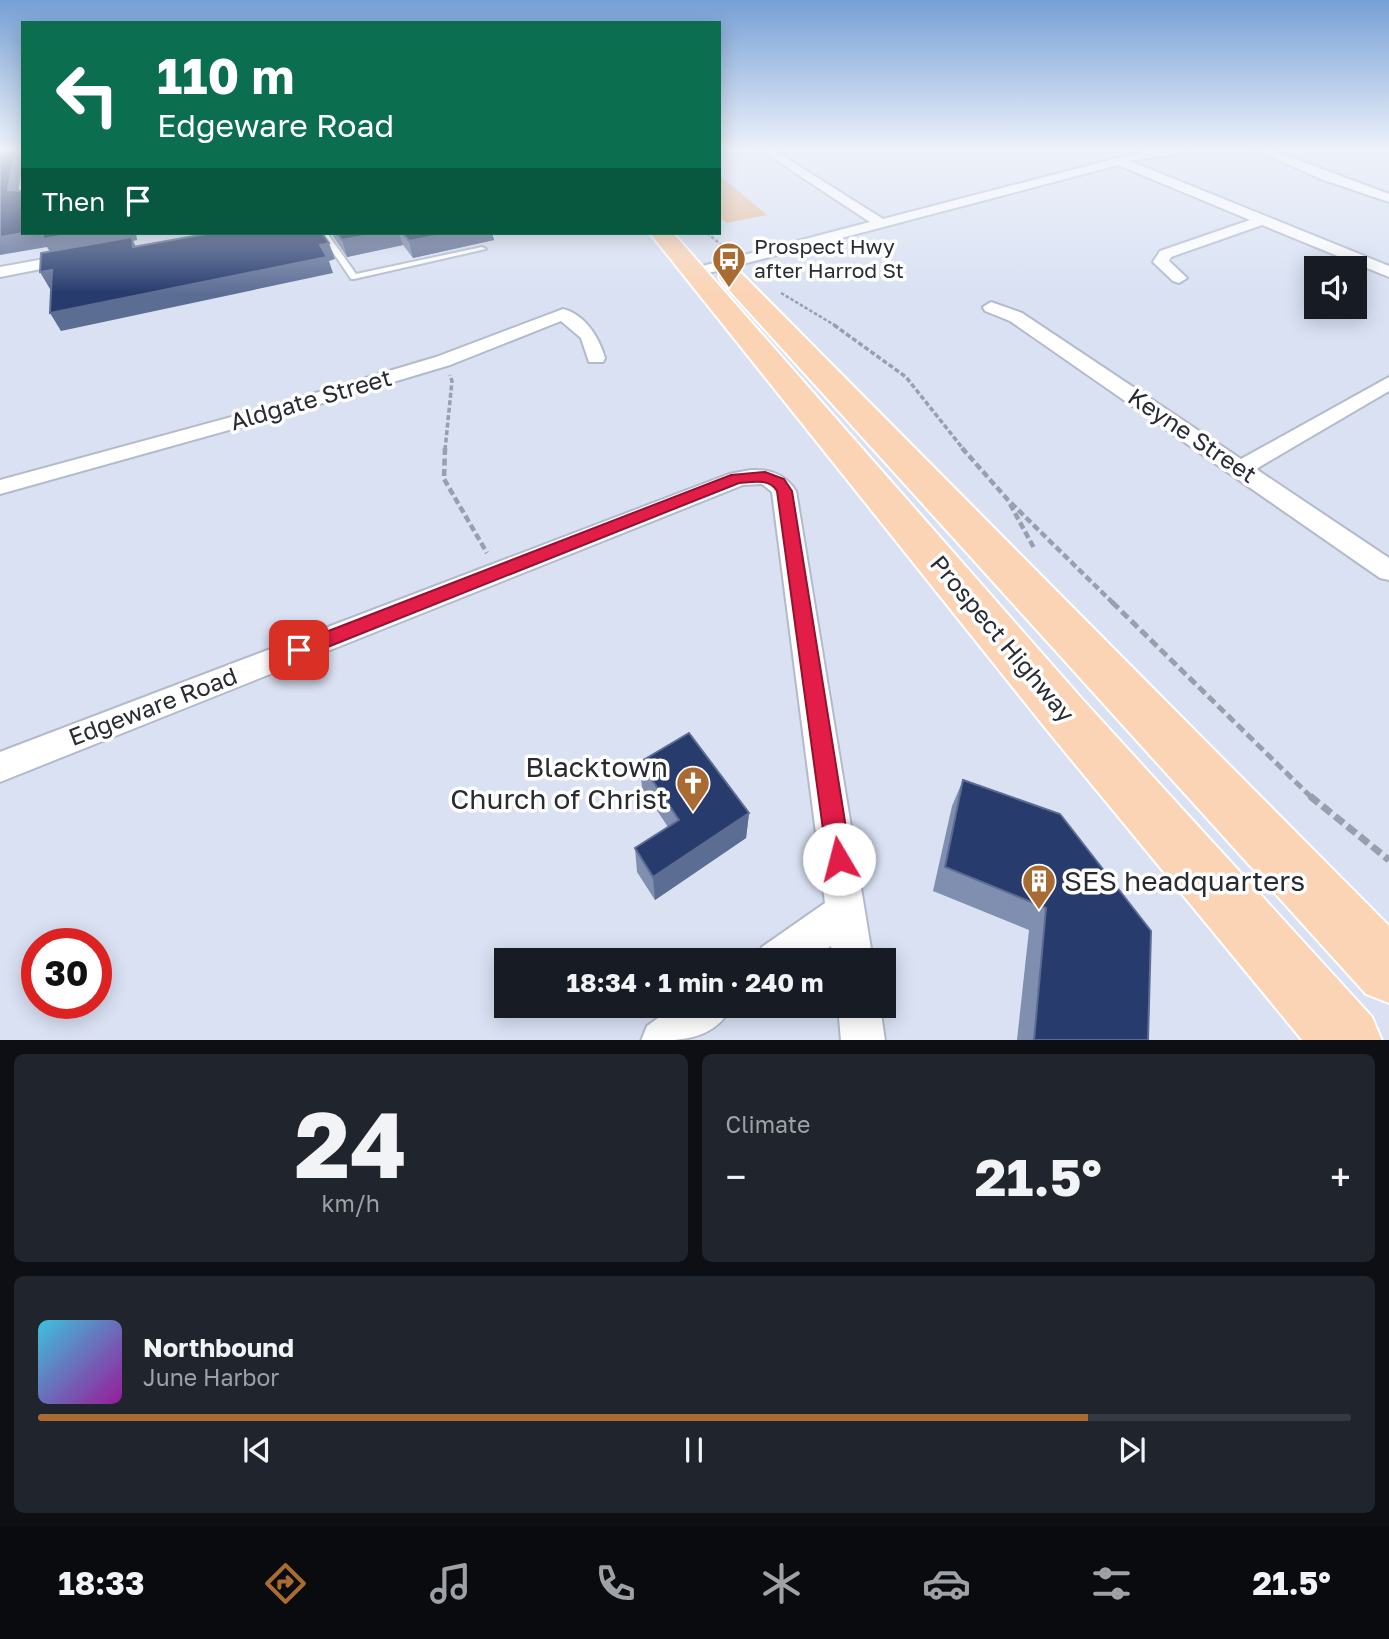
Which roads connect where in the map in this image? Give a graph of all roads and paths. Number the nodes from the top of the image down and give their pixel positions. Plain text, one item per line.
1 (841, 198) edge
2 (979, 198) edge
3 (1209, 198) edge
4 (1264, 220) junction
5 (881, 223) junction
6 (325, 235) edge
7 (667, 235) edge
8 (482, 250) dead end
9 (708, 250) edge
10 (93, 255) edge
11 (0, 272) edge
12 (1389, 272) edge
13 (1180, 278) dead end
14 (778, 292) dead end
15 (992, 307) dead end
16 (596, 358) dead end
17 (443, 361) junction
18 (1389, 383) edge
19 (1240, 469) junction
20 (0, 487) edge
21 (1389, 571) edge
22 (498, 572) junction
23 (0, 768) edge
24 (1389, 860) edge
25 (847, 911) junction
26 (794, 948) edge
27 (851, 948) edge
28 (1389, 971) edge
29 (694, 1018) edge
30 (860, 1018) edge
31 (663, 1040) edge
32 (863, 1040) edge
33 (1347, 1040) edge

1 - 5 street
2 - 5 street
3 - 4 street
4 - 12 street
4 - 13 street
5 - 9 street
6 - 8 lane
7 - 9 main road, Prospect Highway
9 - 28 main road, Prospect Highway
9 - 33 main road, Prospect Highway
10 - 11 street
14 - 24 path
15 - 19 street, Keyne Street
16 - 17 street, Aldgate Street
17 - 20 street, Aldgate Street
17 - 22 path
18 - 19 street
19 - 21 street, Keyne Street
22 - 23 street, Edgeware Road
22 - 25 street, Edgeware Road
25 - 26 street
25 - 27 street
29 - 31 street
30 - 32 street

